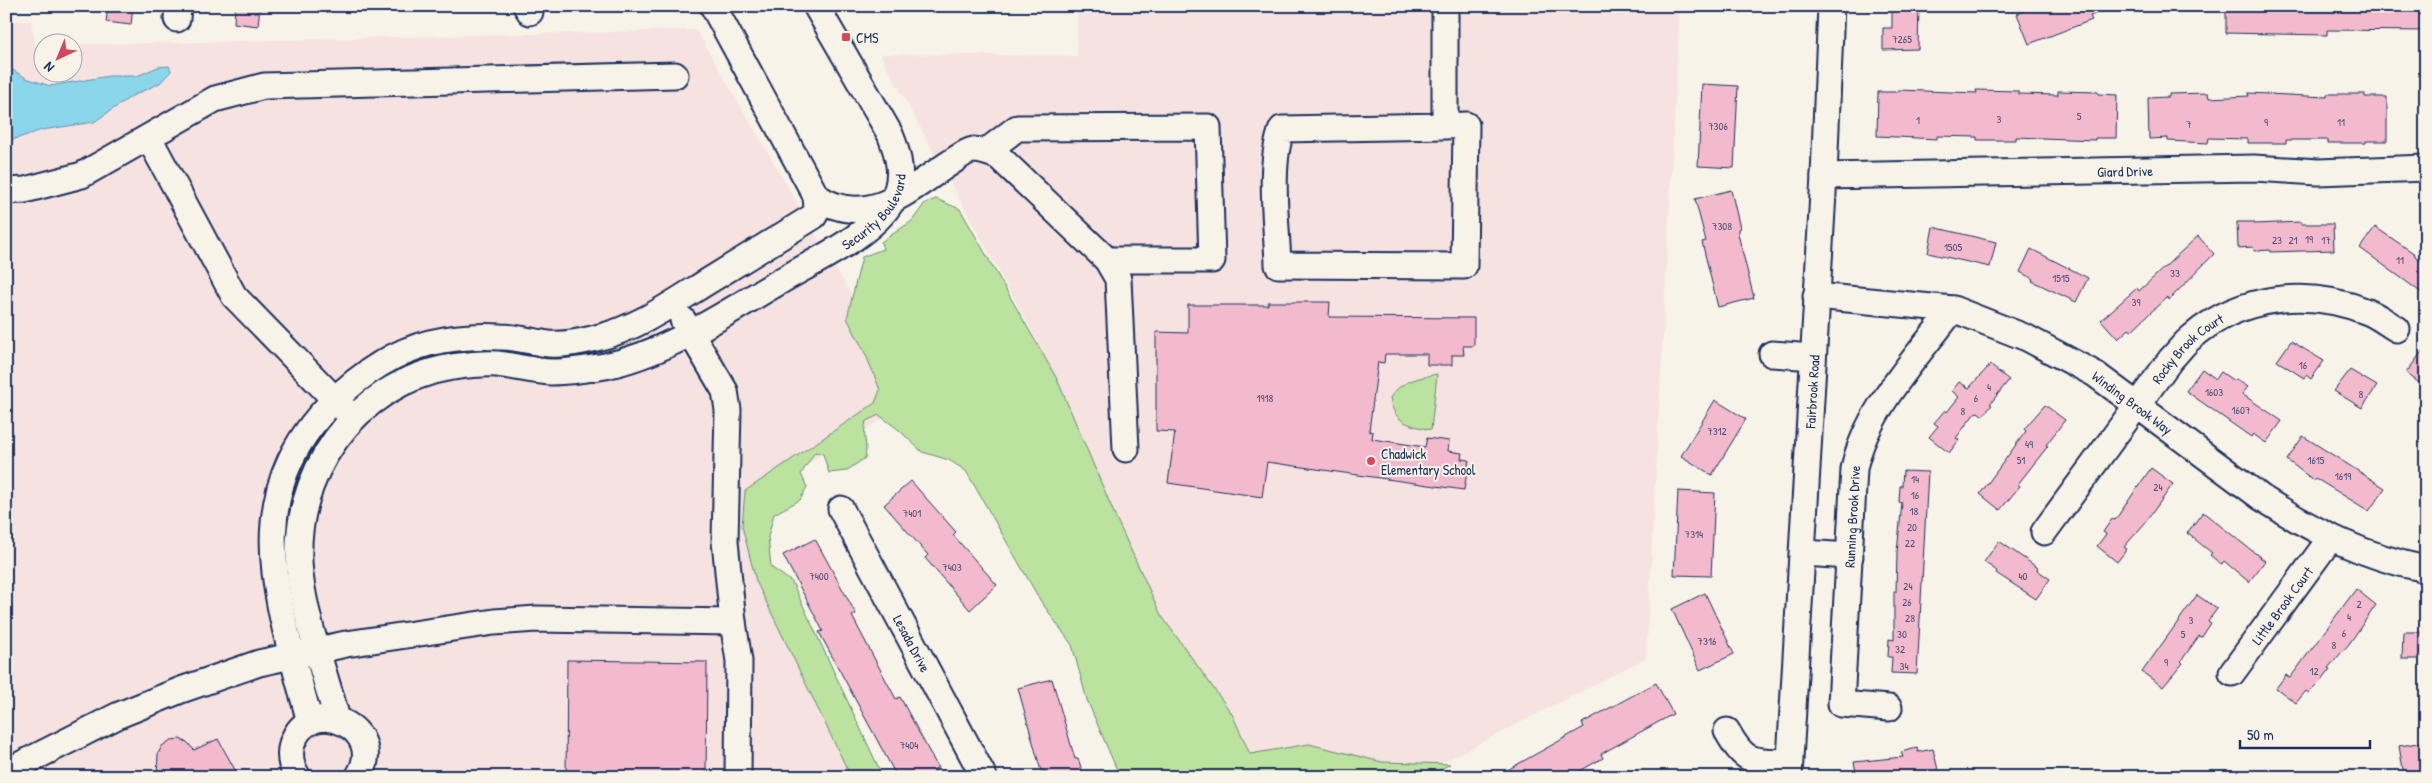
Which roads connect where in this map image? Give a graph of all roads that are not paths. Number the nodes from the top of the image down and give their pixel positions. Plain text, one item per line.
1 (712, 6) edge
2 (816, 6) edge
3 (1445, 6) edge
4 (1831, 6) edge
5 (675, 75) dead end
6 (1456, 126) junction
7 (149, 138) junction
8 (987, 151) junction
9 (2426, 168) edge
10 (1824, 176) junction
11 (6, 192) edge
12 (892, 200) junction
13 (815, 206) junction
14 (1107, 260) junction
15 (1816, 296) junction
16 (673, 303) junction
17 (1953, 310) junction
18 (2397, 329) dead end
19 (690, 333) junction
20 (1772, 354) dead end
21 (1813, 357) junction
22 (334, 400) junction
23 (2138, 406) junction
24 (352, 418) junction
25 (1126, 449) dead end
26 (841, 510) dead end
27 (2044, 532) dead end
28 (2330, 539) junction
29 (1803, 554) junction
30 (1850, 556) junction
31 (2426, 569) edge
32 (733, 622) junction
33 (318, 650) junction
34 (293, 656) junction
35 (2232, 673) dead end
36 (1889, 708) dead end
37 (337, 719) junction
38 (310, 722) junction
39 (1727, 731) dead end
40 (1789, 769) edge
41 (6, 772) edge
42 (298, 777) edge
43 (358, 777) edge
44 (738, 777) edge
45 (984, 777) edge

1 - 13 street
2 - 12 street, Security Boulevard
3 - 6 street
4 - 10 street, Fairbrook Road
5 - 7 street
6 - 6 street
7 - 11 street
7 - 22 street
8 - 12 street
8 - 14 street
8 - 14 street
9 - 10 street, Giard Drive
10 - 15 street, Fairbrook Road
12 - 13 street
12 - 19 street, Security Boulevard
13 - 16 street
14 - 25 street
15 - 17 street, Winding Brook Way
15 - 21 street, Fairbrook Road
16 - 19 street
16 - 22 street
17 - 23 street, Winding Brook Way
17 - 30 street, Running Brook Drive
18 - 23 street, Rocky Brook Court
19 - 24 street, Security Boulevard
19 - 32 street
20 - 21 street
21 - 29 street, Fairbrook Road
22 - 24 street
22 - 34 street
23 - 27 street, Rocky Brook Court
23 - 28 street, Winding Brook Way
24 - 33 street, Security Boulevard
26 - 45 street, Lesada Drive
28 - 31 street, Winding Brook Way
28 - 35 street, Little Brook Court
29 - 30 street
29 - 40 street, Fairbrook Road
30 - 36 street, Running Brook Drive
32 - 33 street
32 - 44 street
33 - 34 street
33 - 37 street, Security Boulevard
34 - 38 street
34 - 41 street
37 - 38 street
37 - 43 street
38 - 42 street
39 - 40 street

